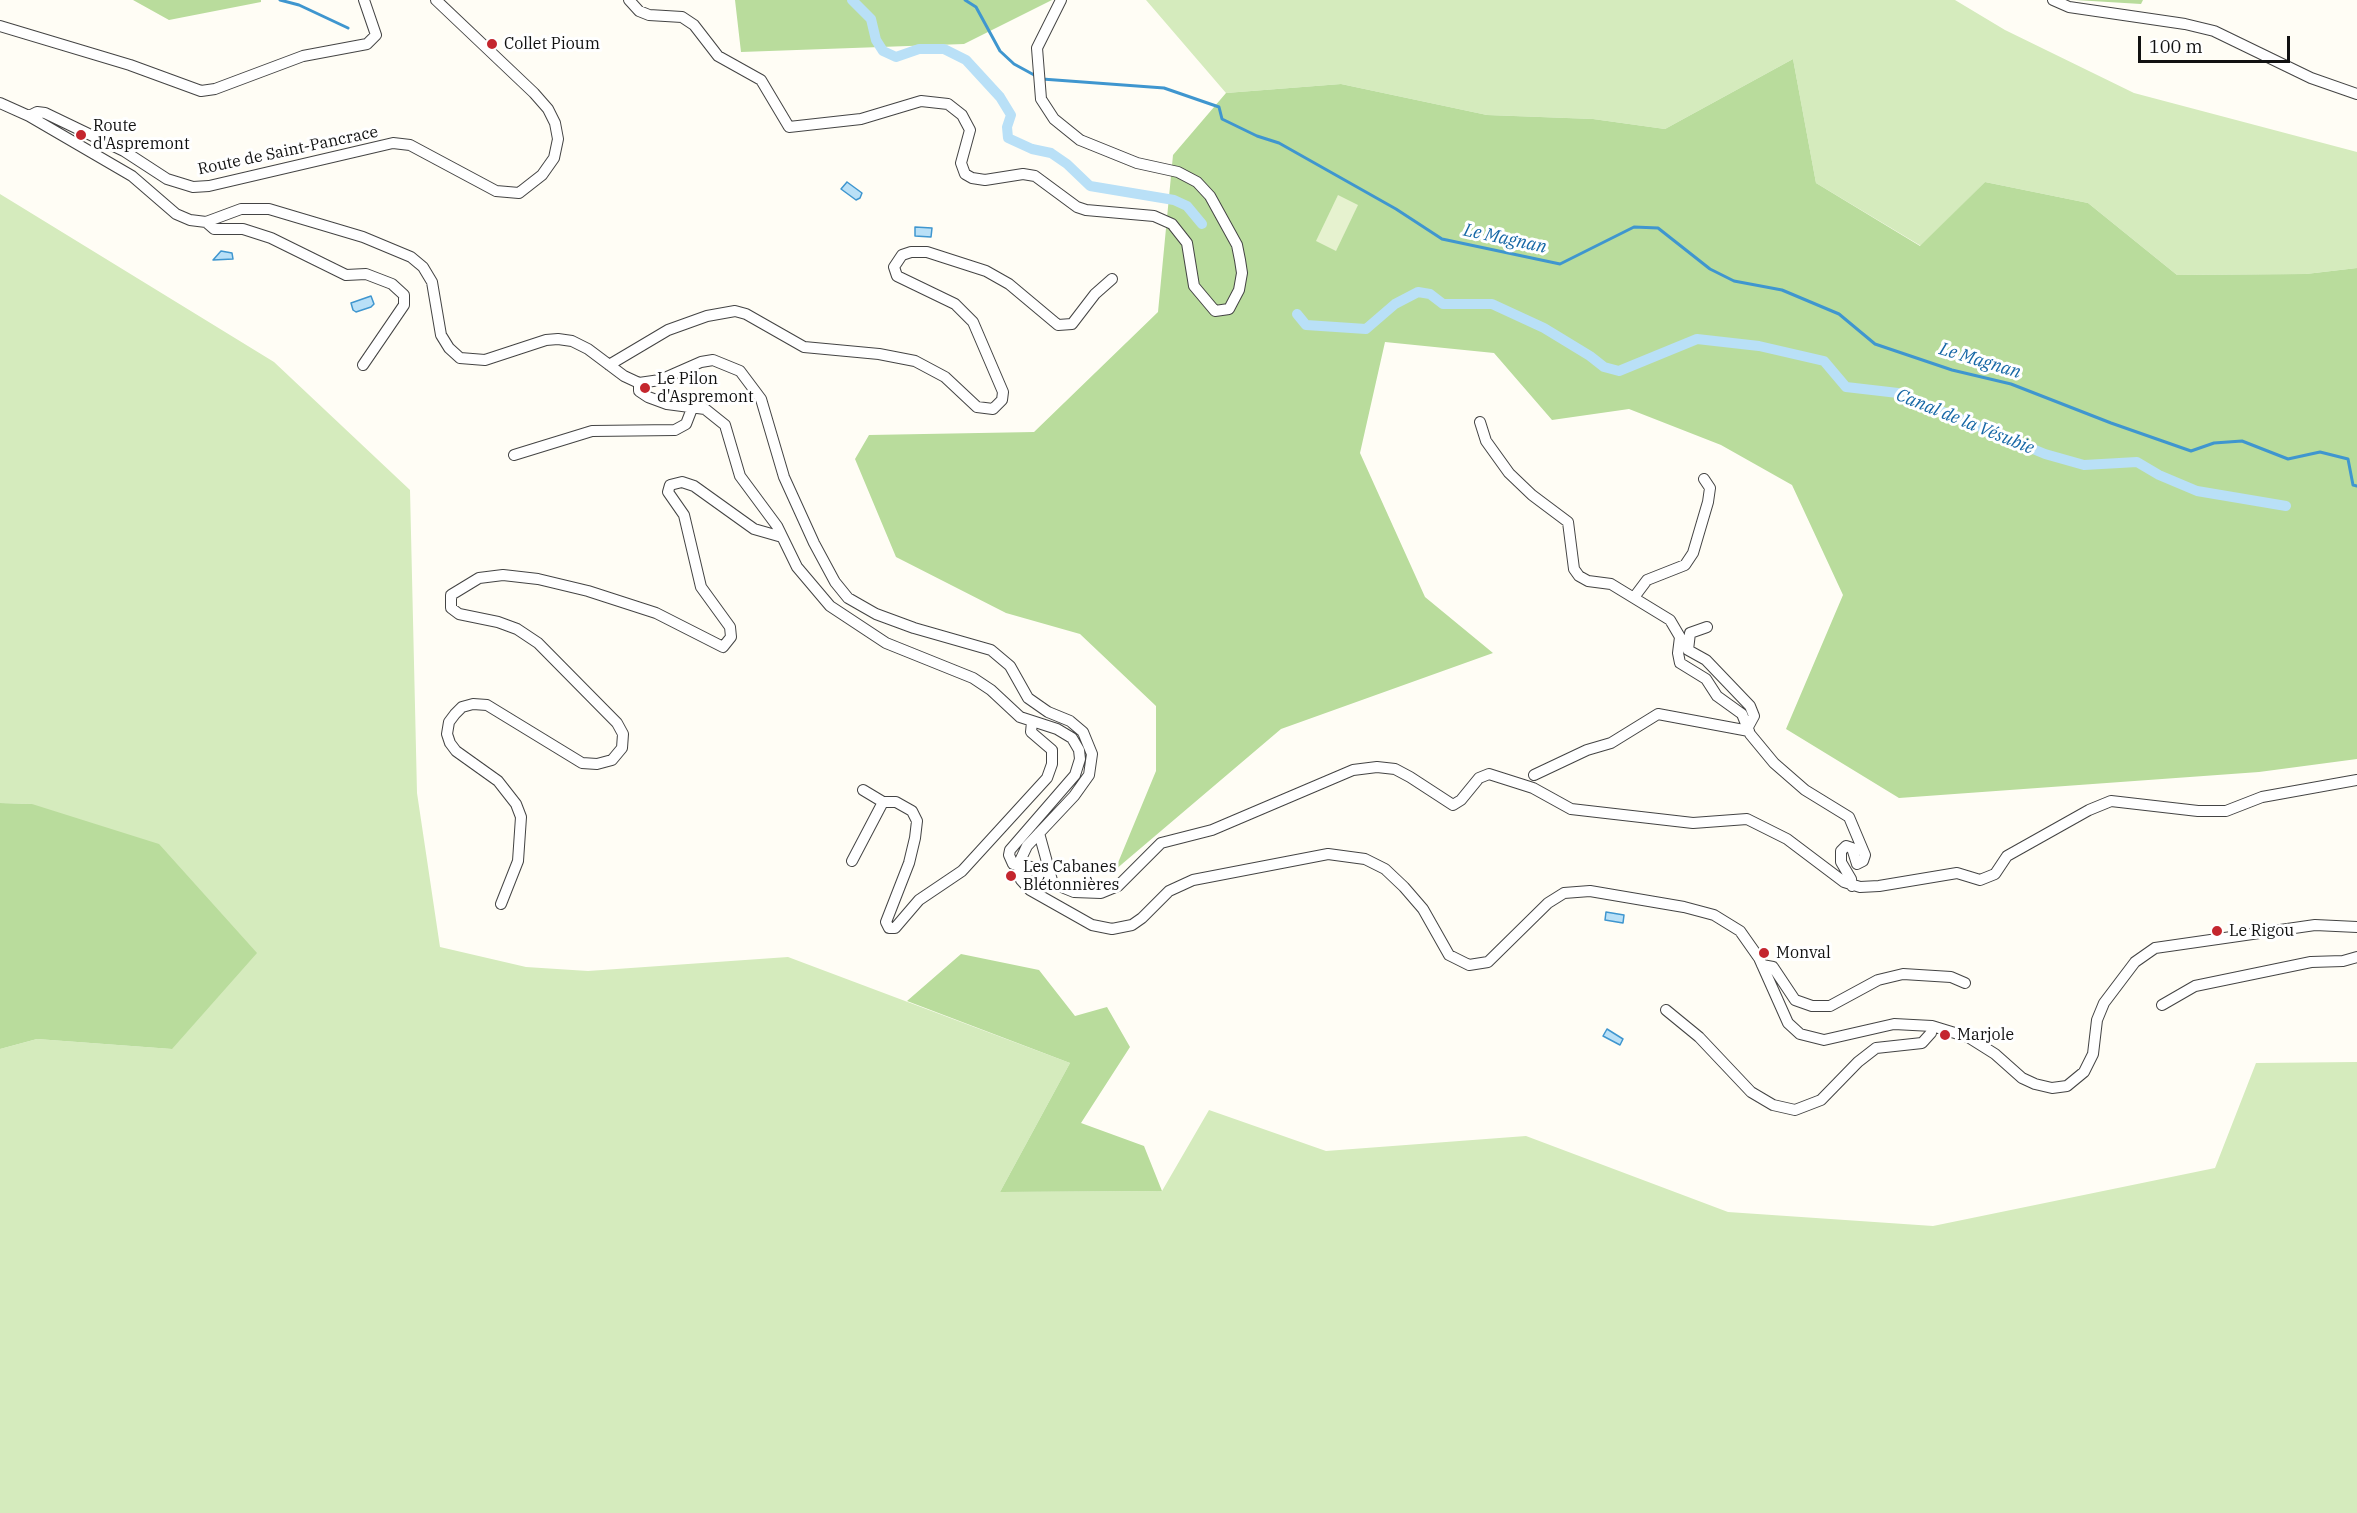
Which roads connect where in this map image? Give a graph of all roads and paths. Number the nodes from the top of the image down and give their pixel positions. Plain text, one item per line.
1 (364, 0) edge
2 (436, 0) edge
3 (629, 0) edge
4 (1061, 0) edge
5 (2053, 0) edge
6 (0, 26) edge
7 (2357, 94) edge
8 (0, 103) edge
9 (29, 116) junction
10 (206, 222) junction
11 (1112, 279) dead end
12 (363, 365) dead end
13 (609, 365) junction
14 (639, 383) junction
15 (693, 406) junction
16 (1480, 422) dead end
17 (514, 454) dead end
18 (1704, 479) dead end
19 (782, 537) junction
20 (1635, 596) junction
21 (1707, 627) dead end
22 (1032, 722) junction
23 (1748, 729) junction
24 (1534, 775) dead end
25 (2357, 780) edge
26 (863, 790) dead end
27 (883, 802) junction
28 (1039, 832) junction
29 (1027, 846) junction
30 (852, 861) dead end
31 (1018, 865) junction
32 (1046, 866) junction
33 (1053, 884) junction
34 (1852, 886) junction
35 (501, 904) dead end
36 (2357, 927) edge
37 (2357, 957) edge
38 (1762, 965) junction
39 (1965, 983) dead end
40 (2162, 1005) dead end
41 (1666, 1010) dead end
42 (1932, 1026) junction

1 - 6 street
2 - 9 street, Route de Saint-Pancrace
3 - 4 street
5 - 7 street
8 - 9 street
9 - 10 street
10 - 12 street
10 - 13 street
11 - 13 street
13 - 14 street
14 - 15 street
14 - 28 street
15 - 17 street
15 - 19 street
16 - 20 street
18 - 20 street
19 - 22 street
19 - 35 street
20 - 23 street
21 - 23 street
22 - 27 street
22 - 31 street
23 - 24 street
23 - 34 street
25 - 34 street
26 - 27 street
27 - 30 street
28 - 29 street
28 - 32 street
29 - 31 street
29 - 32 street
31 - 33 street
31 - 38 street
32 - 33 street
33 - 34 street
36 - 42 street
37 - 40 street
38 - 39 street
38 - 42 street
41 - 42 street

